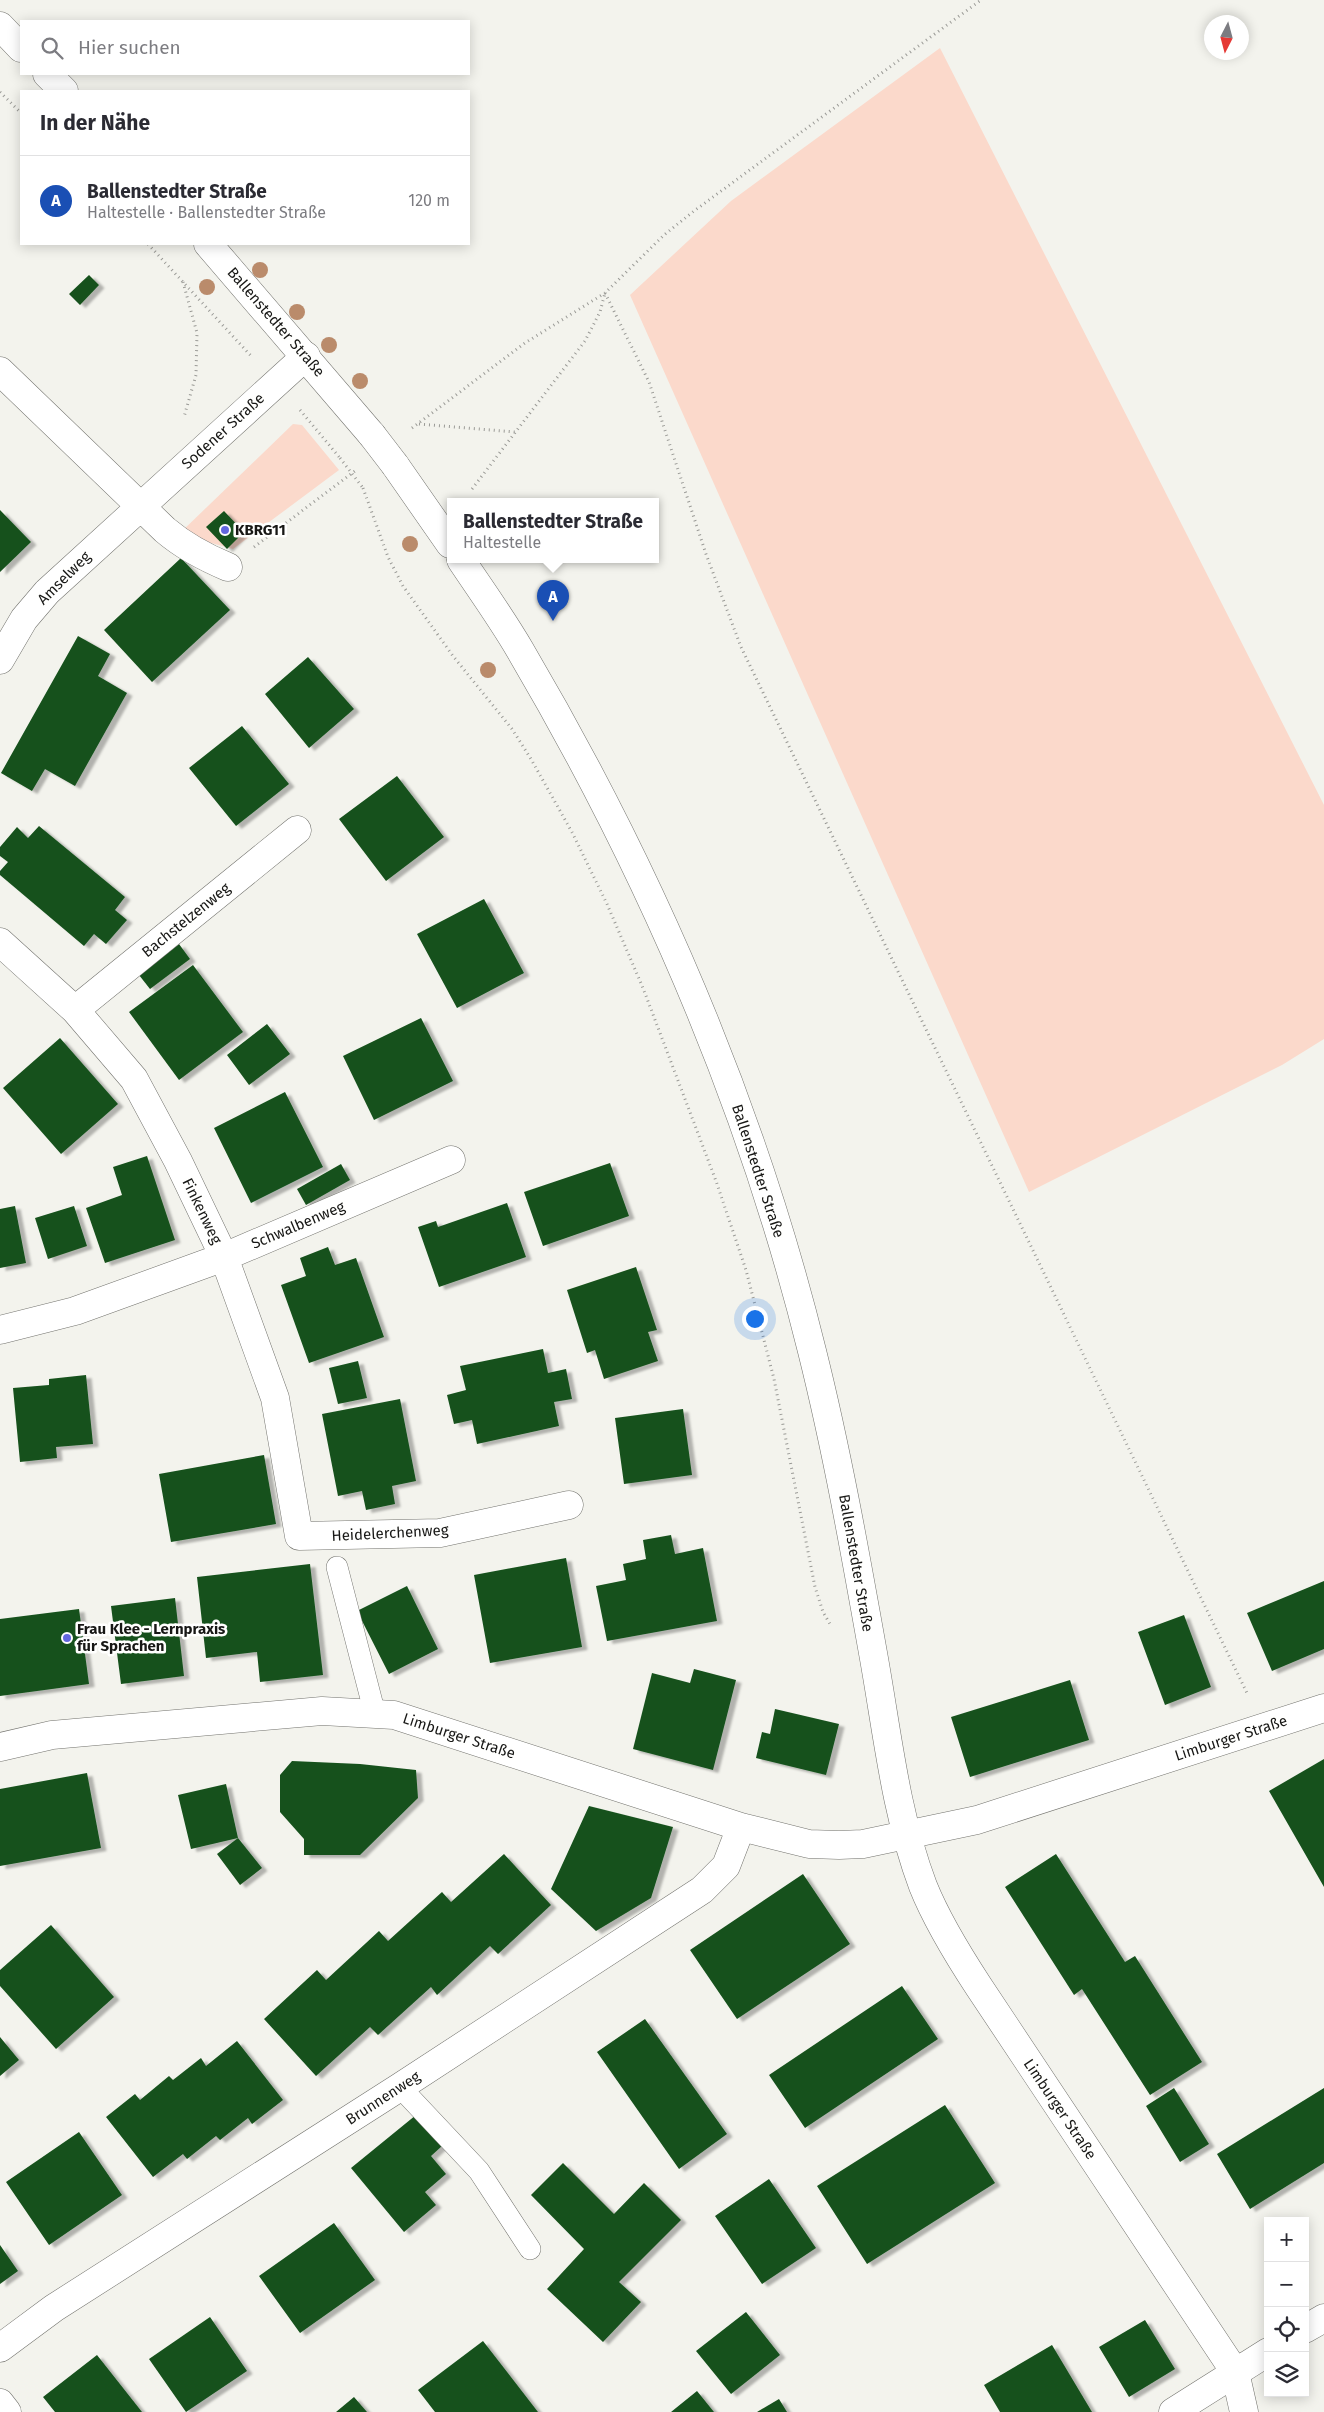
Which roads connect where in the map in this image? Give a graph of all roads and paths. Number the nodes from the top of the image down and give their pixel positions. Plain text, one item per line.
1 (981, 0) edge
2 (0, 26) edge
3 (20, 47) edge
4 (48, 75) edge
5 (63, 90) edge
6 (0, 92) edge
7 (20, 112) edge
8 (149, 245) edge
9 (209, 245) edge
10 (183, 281) junction
11 (605, 293) junction
12 (306, 356) junction
13 (0, 371) edge
14 (275, 383) junction
15 (184, 420) dead end
16 (418, 424) junction
17 (408, 432) dead end
18 (515, 432) junction
19 (361, 466) dead end
20 (472, 489) dead end
21 (140, 506) junction
22 (447, 540) edge
23 (463, 563) edge
24 (228, 567) joint
25 (0, 660) edge
26 (297, 830) dead end
27 (0, 942) edge
28 (75, 1010) junction
29 (451, 1160) dead end
30 (224, 1257) junction
31 (0, 1330) edge
32 (569, 1505) dead end
33 (299, 1536) joint
34 (337, 1567) dead end
35 (832, 1626) dead end
36 (1324, 1708) edge
37 (375, 1714) junction
38 (1264, 1728) junction
39 (0, 1747) edge
40 (741, 1826) junction
41 (908, 1836) junction
42 (400, 2088) junction
43 (530, 2249) dead end
44 (1324, 2318) edge
45 (1309, 2327) edge
46 (0, 2348) edge
47 (1264, 2354) edge
48 (1235, 2372) junction
49 (0, 2403) edge
50 (7, 2412) edge
51 (1173, 2412) edge
52 (1244, 2412) edge

1 - 11 path
2 - 3 street
4 - 5 street
6 - 7 path
8 - 10 path
9 - 12 street, Ballenstedter Straße
10 - 14 path
10 - 15 path
11 - 16 path
11 - 18 path
11 - 38 path
12 - 14 street, Sodener Straße
12 - 22 street, Ballenstedter Straße, bridge
13 - 21 street
14 - 21 street, Sodener Straße
14 - 35 path, bridge
16 - 17 path
16 - 18 path
18 - 20 path
19 - 24 path
21 - 24 street
21 - 25 street, Amselweg
23 - 41 street, Ballenstedter Straße
26 - 28 street, Bachstelzenweg
27 - 28 street, Finkenweg
28 - 30 street, Finkenweg
29 - 30 street, Schwalbenweg
30 - 31 street, Schwalbenweg
30 - 33 street, Finkenweg
32 - 33 street, Heidelerchenweg
34 - 37 lane
36 - 38 street, Limburger Straße
37 - 39 street, Limburger Straße
37 - 40 street, Limburger Straße
38 - 41 street, Limburger Straße
40 - 41 street, Limburger Straße
40 - 42 street, Brunnenweg
41 - 48 street, Limburger Straße
42 - 43 lane
42 - 46 street, Brunnenweg
44 - 45 street
47 - 48 street
48 - 51 street
48 - 52 street
49 - 50 street

